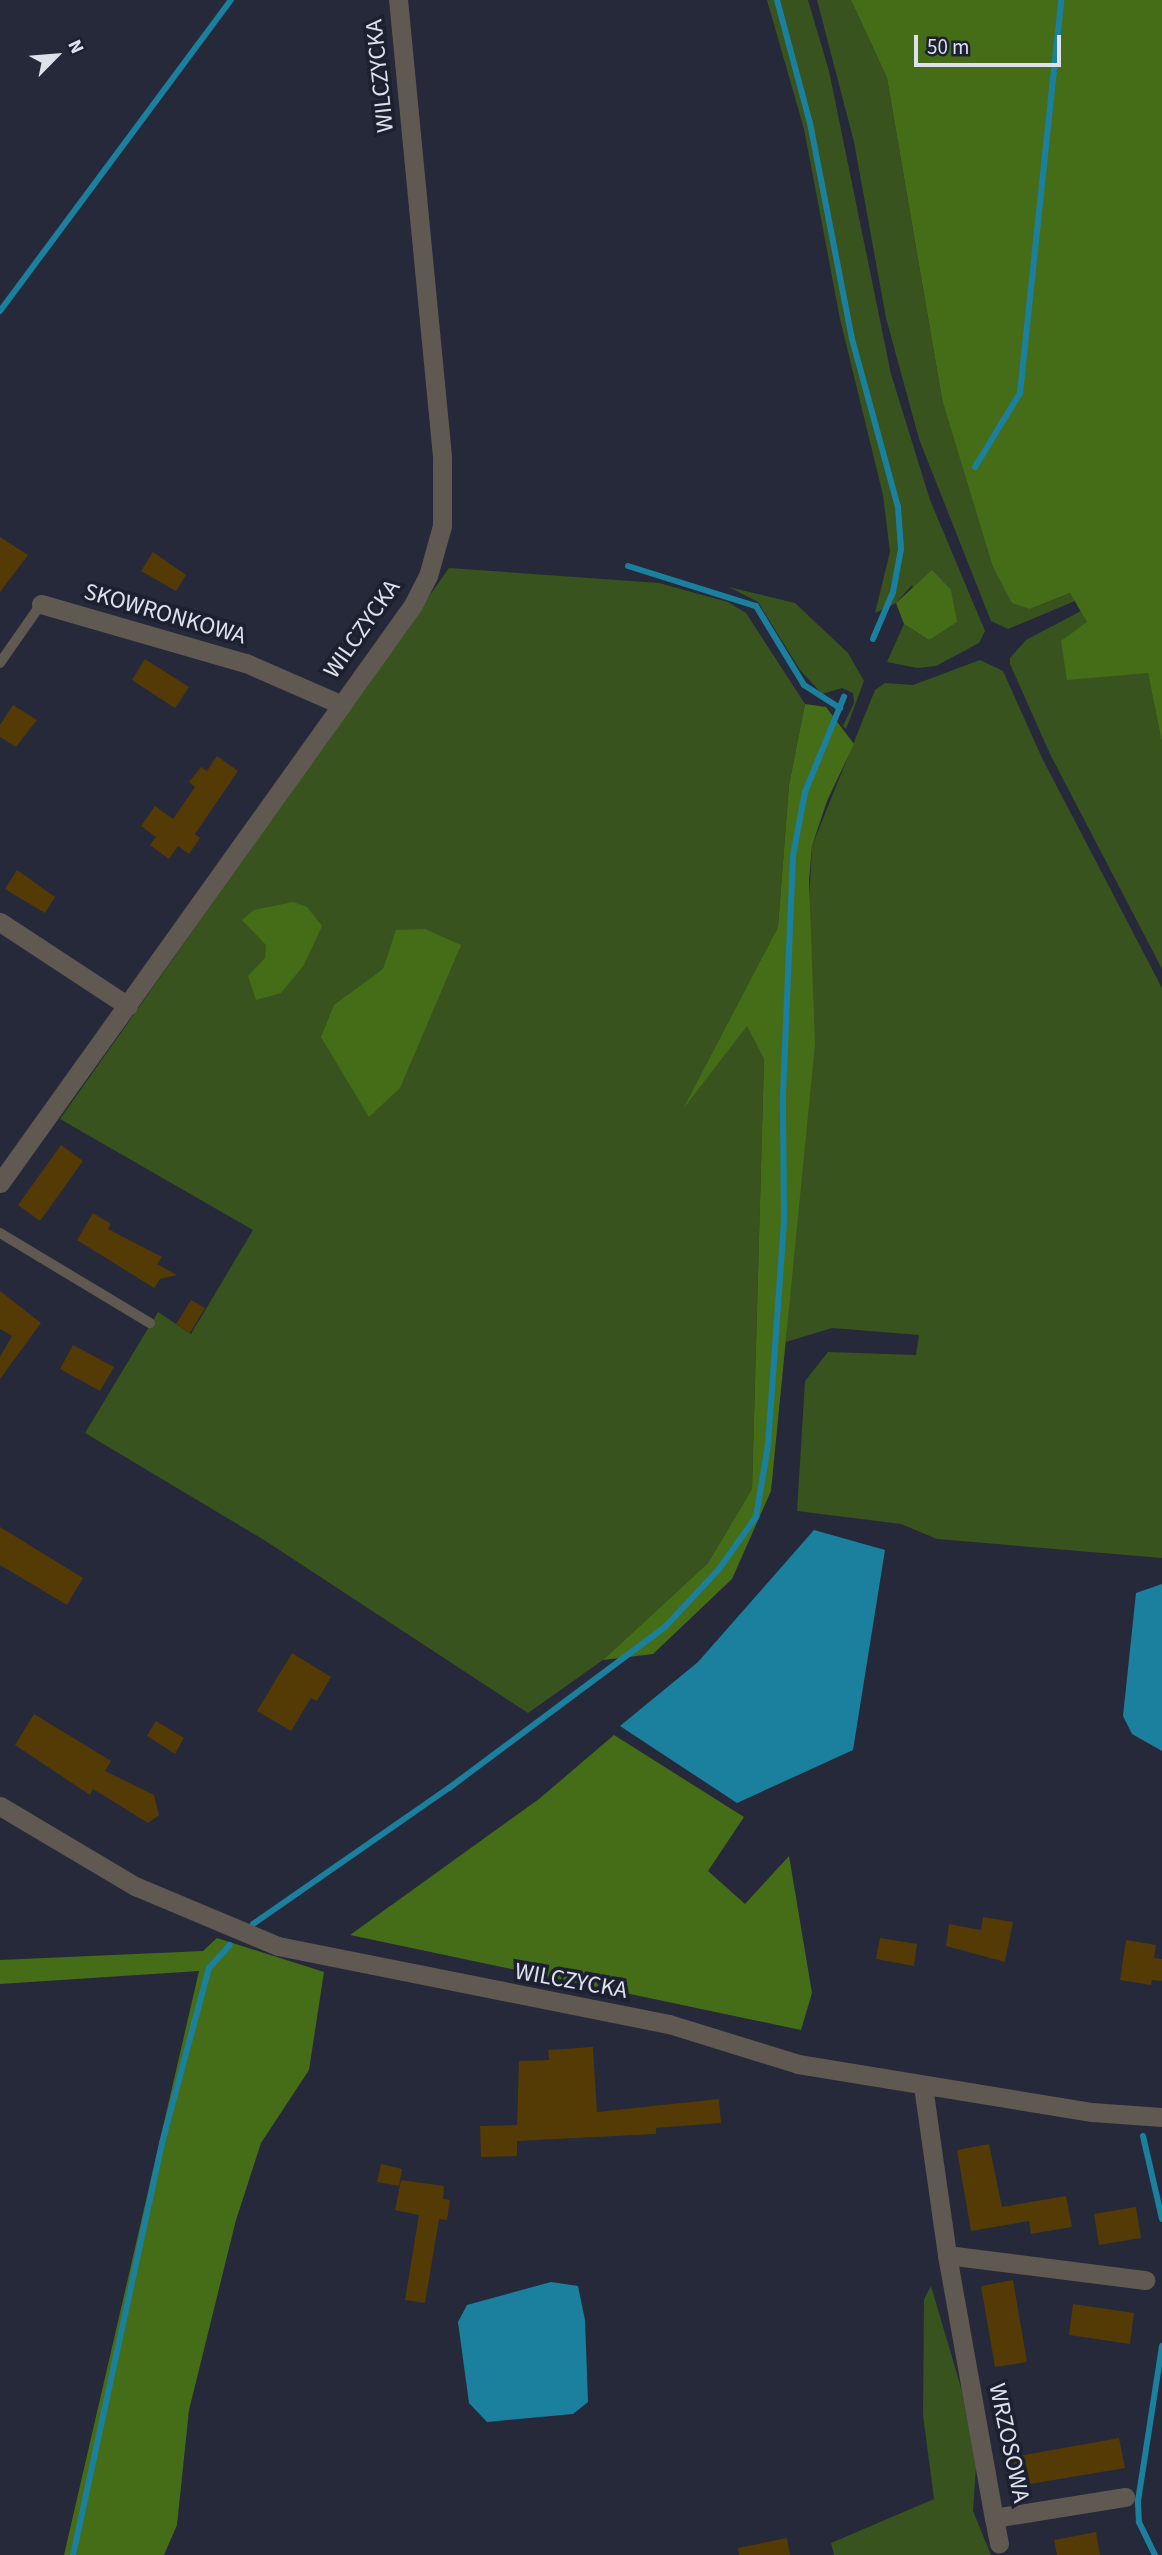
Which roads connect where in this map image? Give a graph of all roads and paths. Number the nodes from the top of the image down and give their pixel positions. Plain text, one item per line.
1 (398, 0) edge
2 (41, 604) joint
3 (0, 663) edge
4 (340, 704) junction
5 (0, 922) edge
6 (128, 1006) junction
7 (0, 1183) edge
8 (0, 1233) edge
9 (150, 1323) dead end
10 (0, 1806) edge
11 (923, 2086) junction
12 (1162, 2117) edge
13 (947, 2255) junction
14 (1145, 2280) dead end
15 (1125, 2497) dead end
16 (995, 2518) junction
17 (999, 2544) dead end

1 - 4 street, WILCZYCKA
2 - 3 lane, SKOWRONKOWA
2 - 4 street, SKOWRONKOWA
4 - 6 street, WILCZYCKA
5 - 6 street
6 - 7 street, WILCZYCKA
8 - 9 lane
10 - 11 street, WILCZYCKA
11 - 12 street, WILCZYCKA
11 - 13 street, WRZOSOWA
13 - 14 street
13 - 16 street, WRZOSOWA
15 - 16 street, WRZOSOWA
16 - 17 street

